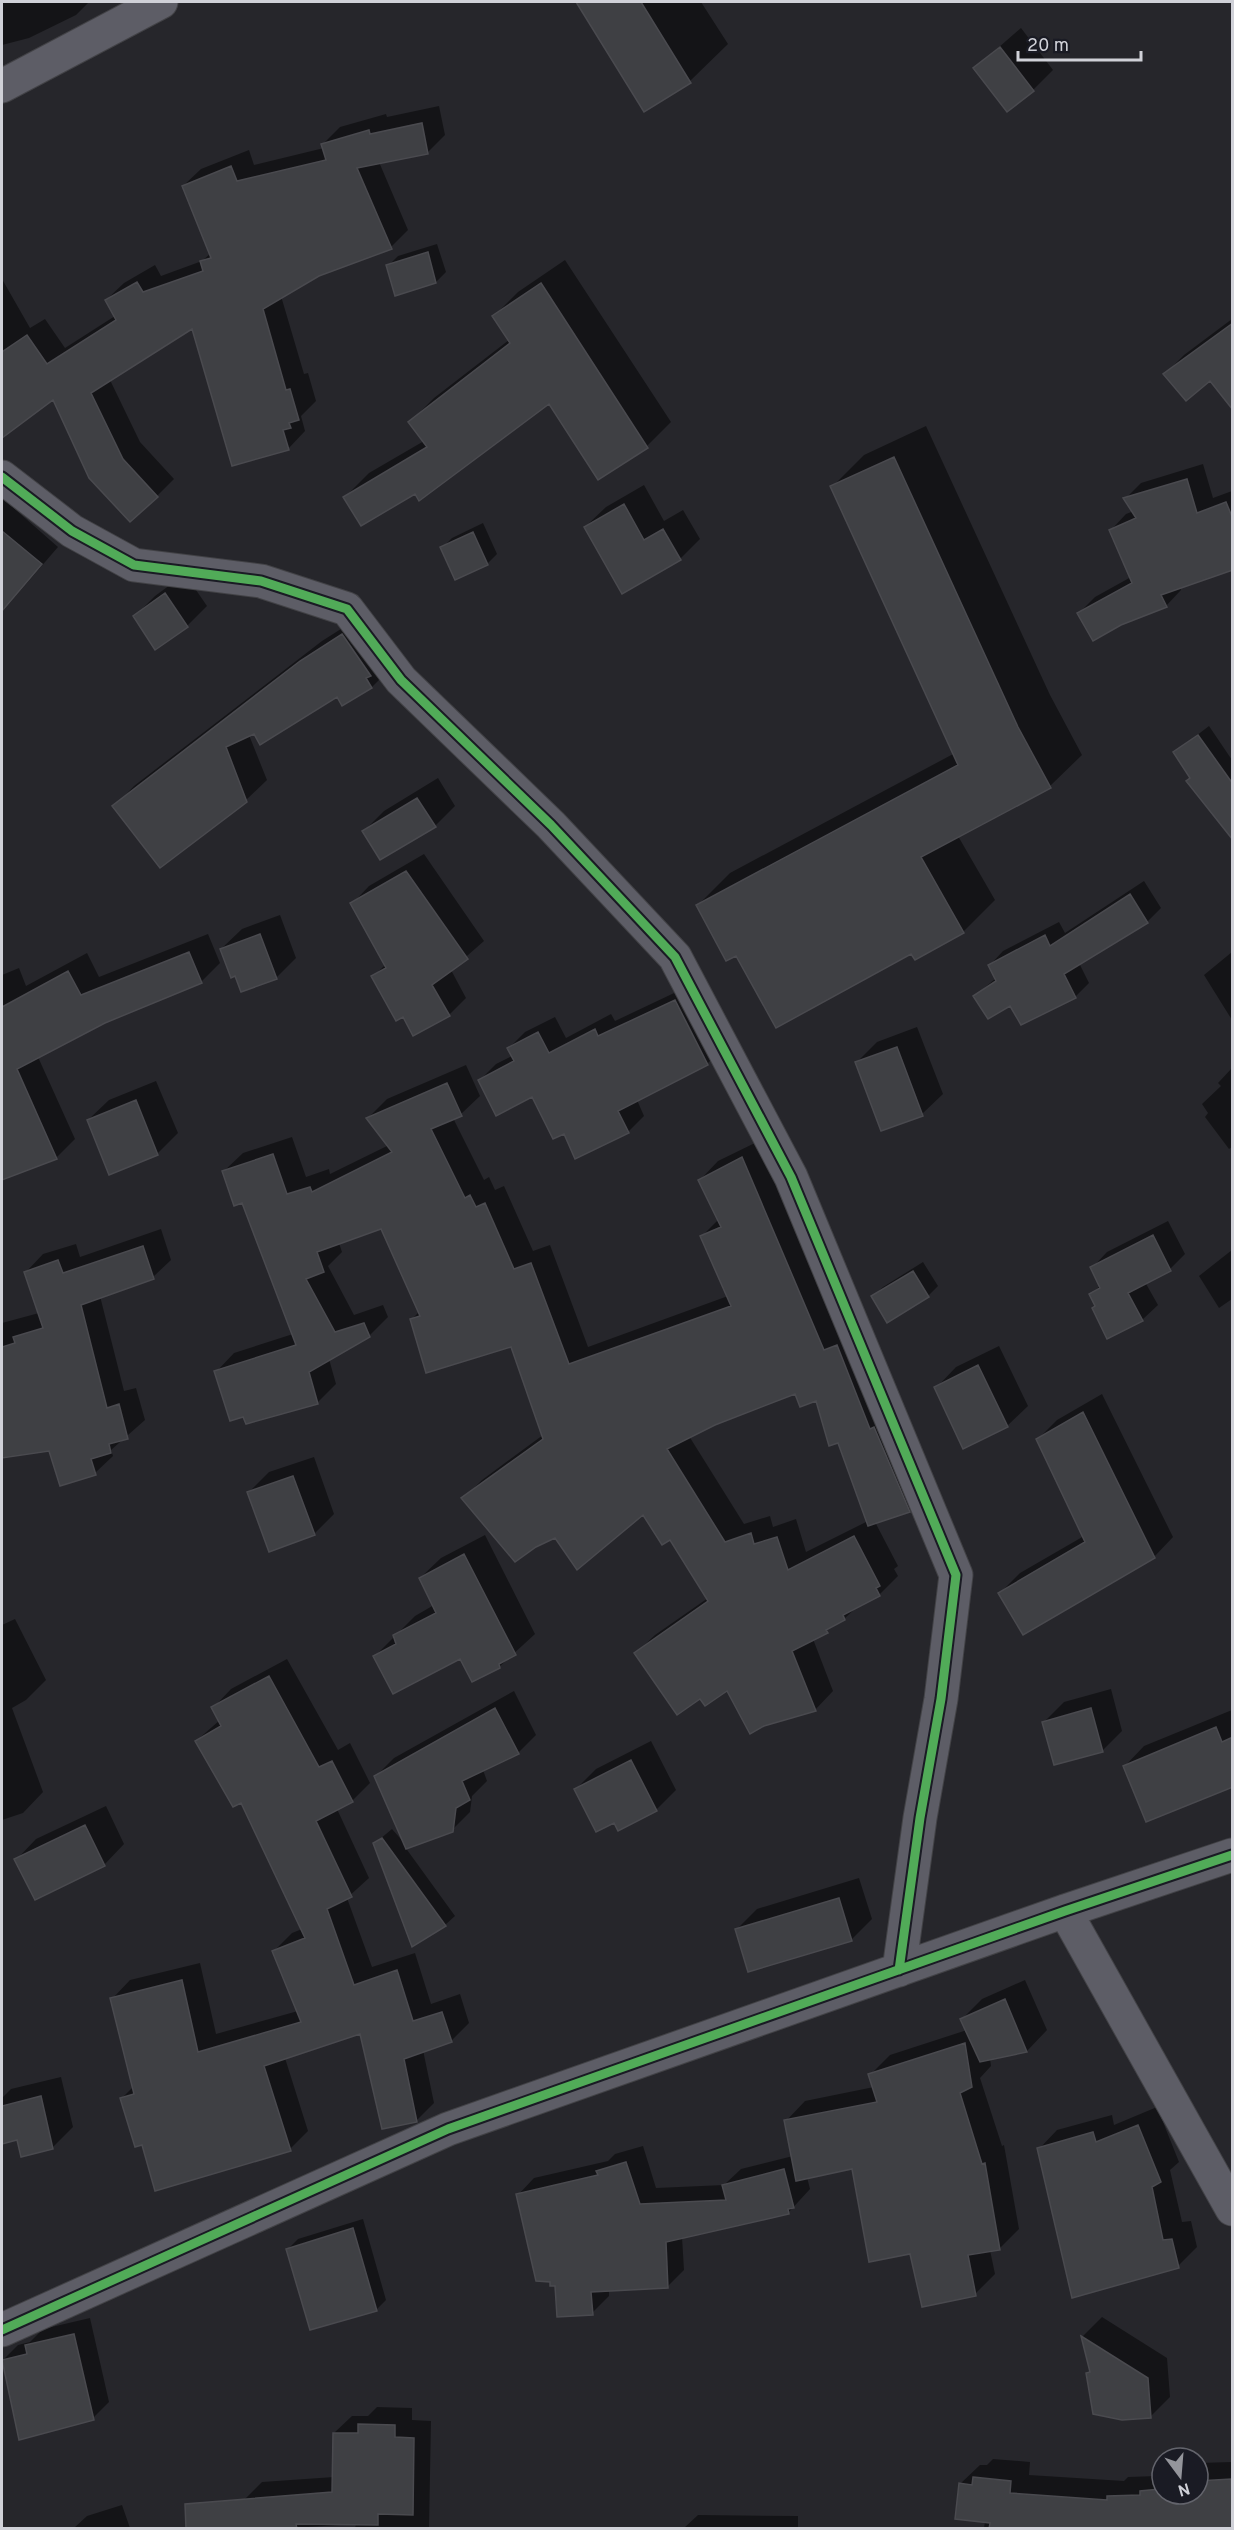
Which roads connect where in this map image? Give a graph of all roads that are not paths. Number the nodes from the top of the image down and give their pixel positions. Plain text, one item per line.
1 (161, 2) edge
2 (2, 86) edge
3 (2, 477) edge
4 (1233, 1856) edge
5 (1065, 1911) junction
6 (899, 1970) junction
7 (1233, 2209) edge
8 (2, 2330) edge

1 - 2 street
3 - 6 street
4 - 5 street
5 - 6 street
5 - 7 street
6 - 8 street

